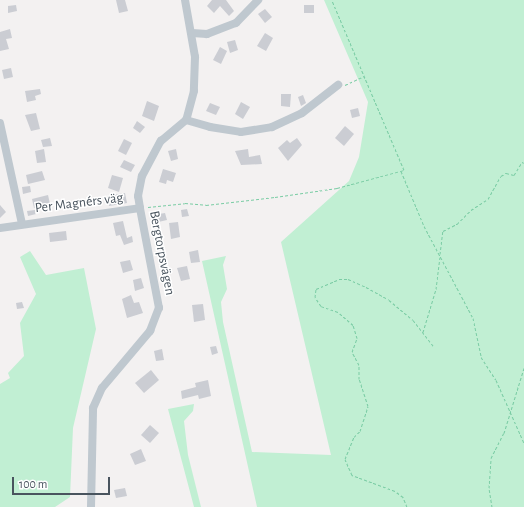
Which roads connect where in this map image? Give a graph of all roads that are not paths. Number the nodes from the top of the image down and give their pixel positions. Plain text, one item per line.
1 (185, 0) edge
2 (258, 0) edge
3 (192, 33) junction
4 (338, 85) road end
5 (186, 120) junction
6 (0, 123) edge
7 (140, 208) junction
8 (22, 224) junction
9 (0, 228) edge
10 (91, 507) edge

1 - 3 street
2 - 3 street
3 - 5 street
4 - 5 street
5 - 7 street, Bergtorpsvägen
6 - 8 street, Per Magnérs väg
7 - 8 street, Per Magnérs väg
7 - 10 street, Bergtorpsvägen
8 - 9 street, Per Magnérs väg

